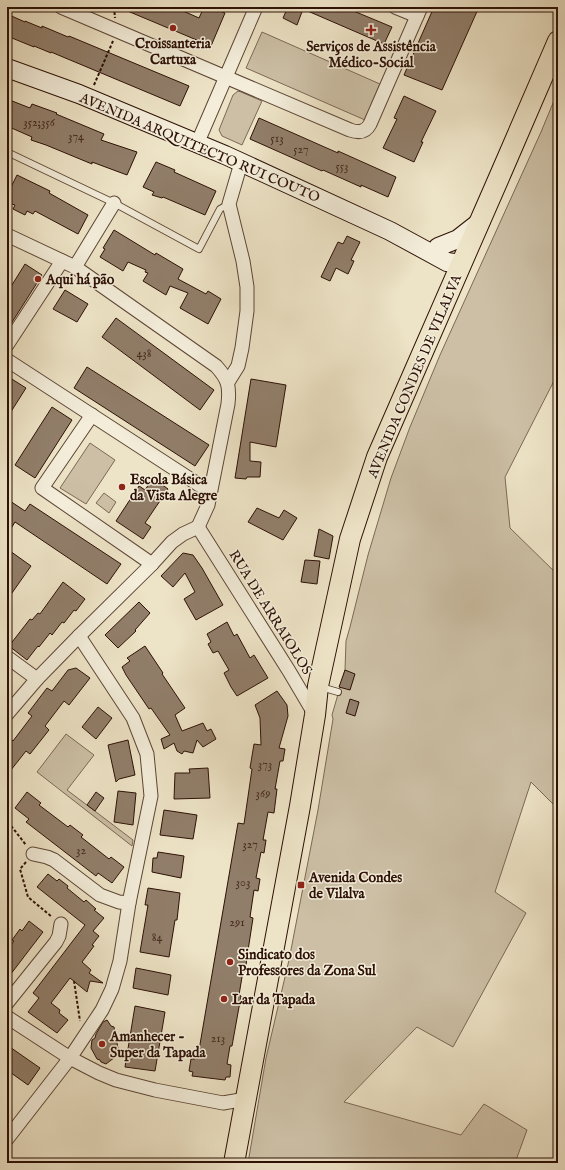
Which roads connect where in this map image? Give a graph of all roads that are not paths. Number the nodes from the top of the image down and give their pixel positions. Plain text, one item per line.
1 (61, 7) edge
2 (256, 7) edge
3 (395, 7) edge
4 (419, 12) edge
5 (554, 54) edge
6 (7, 68) edge
7 (225, 77) junction
8 (197, 144) junction
9 (7, 152) edge
10 (241, 163) junction
11 (114, 203) junction
12 (230, 204) junction
13 (480, 221) junction
14 (7, 235) edge
15 (436, 250) junction
16 (62, 261) junction
17 (461, 264) junction
18 (75, 267) junction
19 (448, 295) junction
20 (7, 346) edge
21 (7, 360) edge
22 (228, 382) junction
23 (92, 415) junction
24 (210, 492) junction
25 (198, 527) junction
26 (152, 564) junction
27 (79, 636) junction
28 (7, 657) edge
29 (290, 671) junction
30 (37, 679) junction
31 (318, 686) junction
32 (338, 692) dead end
33 (7, 714) edge
34 (315, 715) junction
35 (33, 854) road end
36 (129, 903) junction
37 (61, 924) road end
38 (7, 1003) edge
39 (7, 1018) edge
40 (70, 1058) junction
41 (244, 1108) junction
42 (12, 1122) edge
43 (7, 1139) edge
44 (234, 1163) edge

1 - 7 street
2 - 7 street
3 - 4 street
4 - 7 street
5 - 13 main road, AVENIDA CONDES DE VILALVA
6 - 8 street, AVENIDA ARQUITECTO RUI COUTO
7 - 8 street
8 - 10 street, AVENIDA ARQUITECTO RUI COUTO
9 - 11 lane
10 - 12 street
10 - 15 street, AVENIDA ARQUITECTO RUI COUTO
11 - 12 lane
11 - 18 street
12 - 22 street
13 - 15 street
13 - 17 main road, AVENIDA CONDES DE VILALVA
14 - 16 street
15 - 17 street, AVENIDA ARQUITECTO RUI COUTO
15 - 19 street
16 - 18 street
16 - 20 street
17 - 19 main road, AVENIDA CONDES DE VILALVA
18 - 22 street
19 - 31 main road, AVENIDA CONDES DE VILALVA
21 - 23 street
22 - 24 street
23 - 24 street
23 - 26 street
24 - 25 street
25 - 26 street
25 - 29 street, RUA DE ARRAIOLOS
26 - 27 street
27 - 30 street
27 - 36 street
28 - 30 street
29 - 31 street
29 - 34 street, RUA DE ARRAIOLOS
30 - 33 street
31 - 32 lane
31 - 34 main road, AVENIDA CONDES DE VILALVA
34 - 41 main road, AVENIDA CONDES DE VILALVA
35 - 36 street
36 - 40 street
37 - 38 street
39 - 40 street
40 - 41 street
40 - 42 street
41 - 44 main road, AVENIDA CONDES DE VILALVA
42 - 43 street

